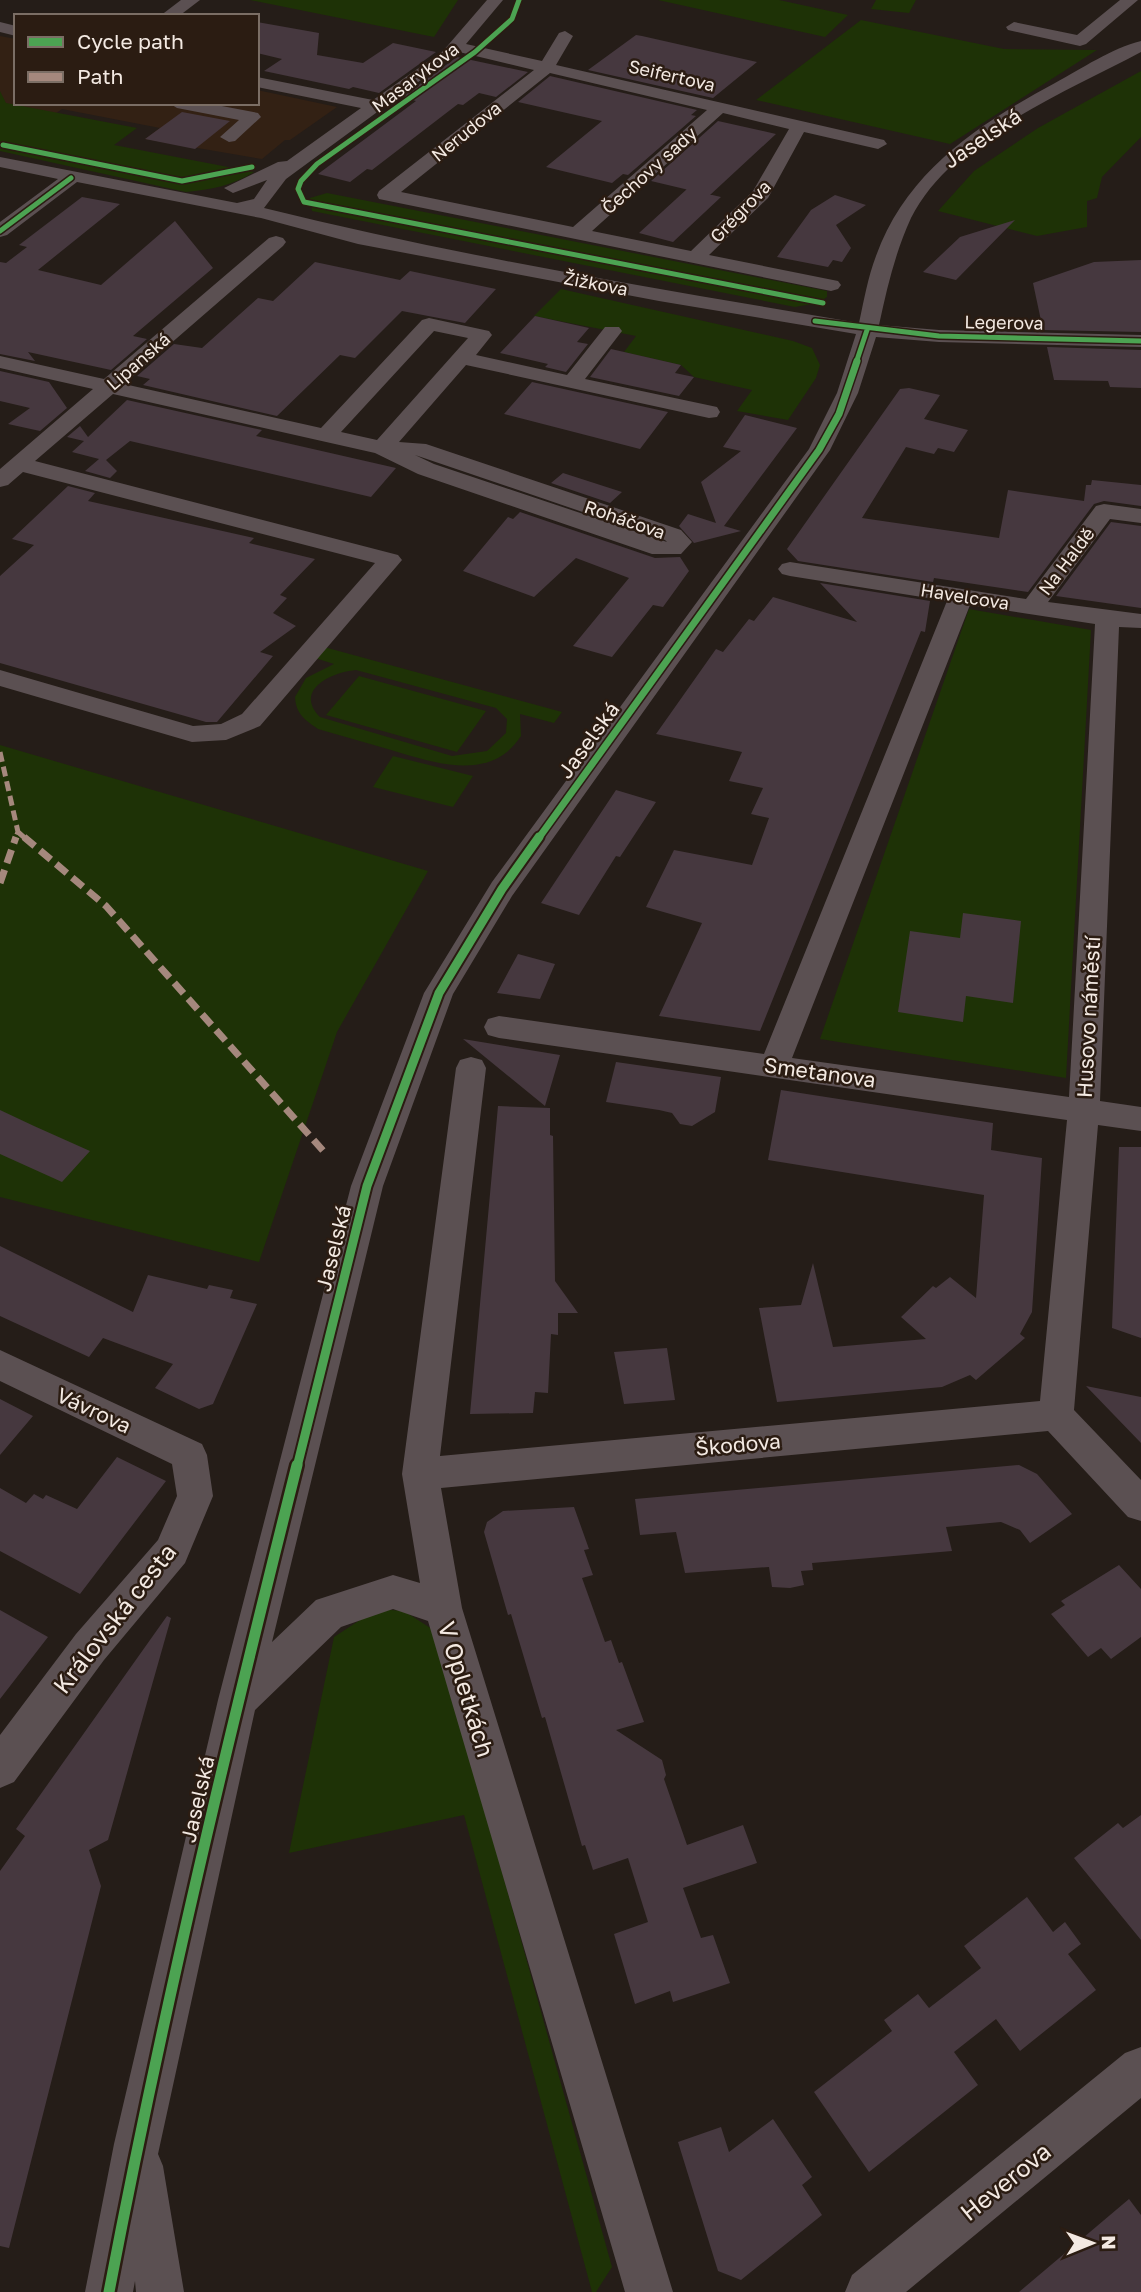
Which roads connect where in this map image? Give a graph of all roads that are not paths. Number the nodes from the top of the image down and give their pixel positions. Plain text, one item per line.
1 (192, 0) edge
2 (495, 0) edge
3 (1130, 0) edge
4 (170, 14) edge
5 (1014, 27) dead end
6 (565, 36) dead end
7 (1141, 46) edge
8 (457, 47) junction
9 (546, 68) junction
10 (259, 82) edge
11 (188, 105) edge
12 (375, 106) junction
13 (720, 107) junction
14 (799, 125) junction
15 (229, 137) dead end
16 (324, 142) junction
17 (878, 144) dead end
18 (0, 162) edge
19 (71, 178) junction
20 (265, 196) junction
21 (230, 198) junction
22 (0, 231) edge
23 (335, 232) junction
24 (578, 233) junction
25 (276, 242) dead end
26 (696, 257) junction
27 (831, 285) dead end
28 (867, 330) junction
29 (612, 331) dead end
30 (1141, 341) edge
31 (462, 358) junction
32 (0, 362) edge
33 (572, 382) junction
34 (108, 386) junction
35 (709, 412) dead end
36 (326, 435) junction
37 (382, 447) junction
38 (19, 464) junction
39 (0, 480) edge
40 (1141, 516) edge
41 (790, 569) dead end
42 (961, 596) junction
43 (1032, 607) junction
44 (1107, 618) junction
45 (1141, 621) edge
46 (0, 678) edge
47 (499, 1027) dead end
48 (774, 1066) junction
49 (471, 1068) dead end
50 (1084, 1109) junction
51 (1141, 1119) edge
52 (0, 1366) edge
53 (1056, 1415) junction
54 (189, 1455) joint
55 (420, 1474) junction
56 (1141, 1505) edge
57 (443, 1608) junction
58 (238, 1700) junction
59 (0, 1768) edge
60 (1141, 2069) edge
61 (137, 2144) junction
62 (109, 2292) edge
63 (160, 2292) edge
64 (649, 2292) edge
65 (869, 2292) edge

1 - 4 street
2 - 8 street, Masarykova
3 - 5 street
6 - 9 street
7 - 28 street, Jaselská
8 - 9 street, Seifertova
8 - 12 street, Masarykova
9 - 13 street, Seifertova
9 - 24 street, Nerudova
10 - 12 street
11 - 15 street
12 - 16 street, Masarykova
13 - 14 street, Seifertova
13 - 24 street, Čechovy sady
14 - 17 street, Seifertova
14 - 26 street, Grégrova
16 - 20 street, Masarykova
16 - 21 street, Masarykova
16 - 23 street
18 - 19 street, Žižkova
19 - 21 street, Žižkova
19 - 22 street
20 - 21 street, Žižkova
20 - 23 street, Žižkova
21 - 23 street, Žižkova
23 - 28 street, Žižkova
24 - 26 street
25 - 34 street, Lipanská
26 - 27 street
28 - 30 street, Legerova
28 - 58 street, Jaselská
29 - 33 street
31 - 33 street
31 - 36 street
31 - 37 street
32 - 34 street, Roháčova
33 - 35 street
34 - 36 street, Roháčova
34 - 38 street, Lipanská
36 - 37 street, Roháčova
37 - 37 street, Roháčova
38 - 39 street, Lipanská
38 - 46 street
40 - 43 street, Na Haldě
41 - 42 street, Havelcova
42 - 43 street, Havelcova
42 - 48 street
43 - 44 street, Havelcova
44 - 45 street, Havelcova
44 - 50 street, Husovo náměstí
47 - 48 street, Smetanova
48 - 50 street, Smetanova
49 - 55 street, V Opletkách
50 - 51 street, Smetanova
50 - 53 street, Husovo náměstí
52 - 54 street, Vávrova
53 - 55 street, Škodova
53 - 56 street
54 - 59 street, Královská cesta
55 - 57 street, V Opletkách
57 - 58 street
57 - 64 street, V Opletkách
58 - 61 street, Jaselská
60 - 65 street, Heverova
61 - 62 street, Jaselská
61 - 63 street

